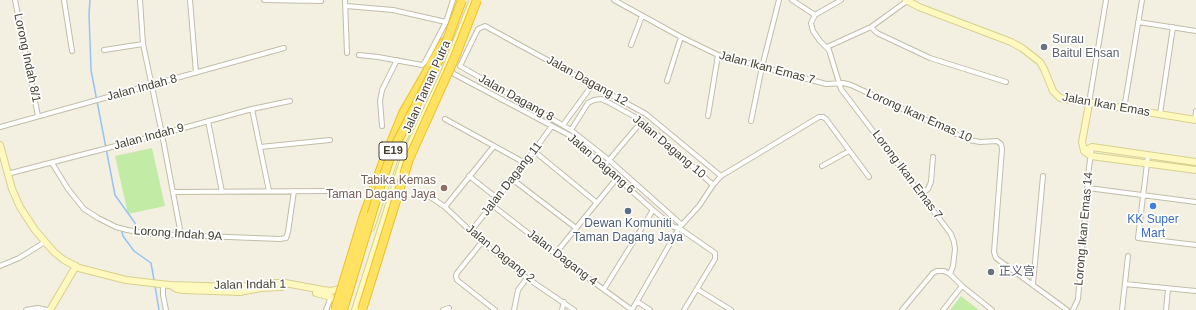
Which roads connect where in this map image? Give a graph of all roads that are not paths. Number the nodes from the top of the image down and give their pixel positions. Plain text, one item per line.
1 (15, 0) edge
2 (64, 0) edge
3 (140, 0) edge
4 (190, 0) edge
5 (264, 0) edge
6 (345, 0) edge
7 (454, 0) edge
8 (463, 0) edge
9 (473, 0) edge
10 (477, 0) edge
11 (614, 0) edge
12 (779, 0) edge
13 (794, 0) edge
14 (841, 0) edge
15 (906, 0) edge
16 (1106, 0) edge
17 (1142, 0) edge
18 (321, 1) dead end
19 (346, 6) junction
20 (815, 15) junction
21 (642, 16) junction
22 (456, 21) junction
23 (446, 22) junction
24 (1138, 22) junction
25 (871, 27) junction
26 (1173, 27) junction
27 (1196, 31) edge
28 (681, 37) junction
29 (143, 44) junction
30 (632, 45) dead end
31 (827, 47) junction
32 (284, 48) dead end
33 (104, 50) dead end
34 (72, 51) dead end
35 (347, 53) dead end
36 (359, 55) dead end
37 (718, 55) junction
38 (397, 60) junction
39 (448, 62) junction
40 (460, 66) joint
41 (762, 67) junction
42 (196, 73) junction
43 (454, 74) junction
44 (443, 75) junction
45 (667, 81) dead end
46 (1006, 82) dead end
47 (593, 84) junction
48 (838, 84) junction
49 (151, 86) junction
50 (415, 92) junction
51 (290, 101) dead end
52 (1089, 104) junction
53 (252, 109) junction
54 (1124, 109) junction
55 (1196, 111) edge
56 (1160, 114) junction
57 (38, 116) junction
58 (708, 116) dead end
59 (445, 119) dead end
60 (751, 120) dead end
61 (1195, 120) edge
62 (208, 121) junction
63 (642, 121) junction
64 (564, 125) junction
65 (382, 126) dead end
66 (552, 126) junction
67 (0, 127) edge
68 (571, 130) junction
69 (162, 134) junction
70 (330, 140) dead end
71 (0, 145) edge
72 (494, 146) junction
73 (260, 147) junction
74 (1092, 147) junction
75 (534, 151) junction
76 (849, 151) junction
77 (1084, 151) junction
78 (396, 155) junction
79 (1148, 155) junction
80 (1090, 156) junction
81 (933, 157) dead end
82 (609, 160) junction
83 (1196, 162) edge
84 (52, 163) junction
85 (525, 163) junction
86 (1147, 164) junction
87 (604, 166) junction
88 (822, 166) dead end
89 (1196, 170) edge
90 (8, 174) junction
91 (470, 176) junction
92 (721, 176) junction
93 (1043, 176) dead end
94 (869, 177) dead end
95 (617, 178) junction
96 (512, 179) junction
97 (713, 185) junction
98 (1088, 188) junction
99 (269, 191) junction
100 (294, 191) junction
101 (332, 191) dead end
102 (173, 192) junction
103 (222, 192) junction
104 (921, 194) junction
105 (1143, 195) junction
106 (429, 196) dead end
107 (497, 198) junction
108 (596, 202) junction
109 (1196, 202) edge
110 (492, 205) junction
111 (445, 207) junction
112 (653, 210) junction
113 (680, 226) junction
114 (576, 228) junction
115 (471, 231) junction
116 (181, 234) junction
117 (45, 242) junction
118 (482, 242) junction
119 (1196, 245) edge
120 (556, 254) junction
121 (1128, 256) dead end
122 (0, 266) edge
123 (76, 266) junction
124 (950, 274) junction
125 (527, 278) junction
126 (1033, 284) junction
127 (1125, 284) junction
128 (166, 285) junction
129 (353, 286) junction
130 (962, 286) junction
131 (1168, 288) junction
132 (604, 289) junction
133 (697, 289) junction
134 (1196, 292) edge
135 (331, 297) junction
136 (564, 302) junction
137 (638, 302) junction
138 (449, 308) dead end
139 (26, 310) edge
140 (49, 310) edge
141 (166, 310) edge
142 (326, 310) edge
143 (335, 310) edge
144 (344, 310) edge
145 (355, 310) edge
146 (362, 310) edge
147 (443, 310) edge
148 (495, 310) edge
149 (514, 310) edge
150 (562, 310) edge
151 (574, 310) edge
152 (632, 310) edge
153 (650, 310) edge
154 (684, 310) edge
155 (731, 310) edge
156 (902, 310) edge
157 (943, 310) edge
158 (992, 310) edge
159 (1067, 310) edge
160 (1073, 310) edge
161 (1122, 310) edge
162 (1166, 310) edge

1 - 57 street, Lorong Indah 8/1
2 - 34 street
3 - 29 street
4 - 42 street
5 - 18 street
6 - 19 street
7 - 23 street
8 - 22 street, Jalan Taman Putra
8 - 144 highway, E19, bridge
9 - 39 street, Jalan Taman Putra
10 - 146 highway, E19, bridge
11 - 21 street, Jalan Ikan Emas 7
12 - 41 street
13 - 20 street
14 - 20 street
15 - 25 street
15 - 52 street, Jalan Ikan Emas
16 - 52 street
17 - 24 street
19 - 23 street
19 - 35 street
20 - 31 street
21 - 28 street, Jalan Ikan Emas 7
21 - 30 street
22 - 50 highway
22 - 78 street, Jalan Taman Putra
23 - 38 street
24 - 26 street
24 - 54 street
25 - 31 street
25 - 46 street
26 - 27 street
26 - 56 street
28 - 37 street, Jalan Ikan Emas 7
28 - 45 street
29 - 33 street
29 - 49 street
31 - 48 street
32 - 42 street, Jalan Indah 8
36 - 38 street
37 - 41 street, Jalan Ikan Emas 7
37 - 58 street
38 - 65 street
39 - 43 street
39 - 44 street, Jalan Taman Putra
40 - 47 street, Jalan Dagang 12
40 - 64 street, Jalan Dagang 8
41 - 48 street, Jalan Ikan Emas 7
41 - 60 street
42 - 49 street, Jalan Indah 8
43 - 44 street
43 - 66 street, Jalan Dagang 6
44 - 145 street, Jalan Taman Putra
47 - 64 street
47 - 92 street, Jalan Dagang 12
48 - 104 street, Lorong Ikan Emas 7
48 - 126 street, Lorong Ikan Emas 10
49 - 57 street, Jalan Indah 8
49 - 69 street
50 - 78 highway
50 - 143 highway, bridge
51 - 53 street, Jalan Indah 9
52 - 54 street, Jalan Ikan Emas
52 - 77 street
53 - 62 street, Jalan Indah 9
53 - 73 street
54 - 56 street, Jalan Ikan Emas
55 - 61 street
56 - 61 street, Jalan Ikan Emas
57 - 67 street, Jalan Indah 8
59 - 72 street
62 - 69 street, Jalan Indah 9
62 - 103 street
63 - 68 street, Jalan Dagang 10
63 - 82 street
63 - 97 street, Jalan Dagang 10
64 - 68 street, Jalan Dagang 8
66 - 75 street, Jalan Dagang 11
66 - 87 street, Jalan Dagang 6
68 - 82 street, Jalan Dagang 8
69 - 84 street, Jalan Indah 9
69 - 102 street
70 - 73 street
71 - 90 street, Jalan Indah 1
72 - 85 street
72 - 91 street
73 - 99 street
74 - 77 street
74 - 79 street
74 - 80 street, Lorong Ikan Emas 14
75 - 85 street, Jalan Dagang 11
75 - 108 street
76 - 88 street
76 - 92 street, Jalan Dagang 10
76 - 94 street
77 - 80 street
78 - 129 street, Jalan Taman Putra
79 - 83 street
79 - 86 street
80 - 86 street
80 - 98 street, Lorong Ikan Emas 14
81 - 104 street
82 - 87 street
82 - 113 street, Jalan Dagang 8
84 - 90 street, Jalan Indah 9
84 - 116 street, Lorong Indah 9A
85 - 96 street, Jalan Dagang 11
86 - 89 street
86 - 105 street
87 - 95 street, Jalan Dagang 6
90 - 117 street, Jalan Indah 1
91 - 107 street
91 - 111 street
92 - 97 street, Jalan Dagang 10
93 - 126 street
95 - 108 street
95 - 112 street, Jalan Dagang 6
96 - 107 street, Jalan Dagang 11
96 - 114 street
97 - 113 street, Jalan Dagang 10
98 - 105 street
98 - 160 street, Lorong Ikan Emas 14
99 - 100 street
99 - 103 street
100 - 101 street
100 - 116 street, Lorong Indah 9A
102 - 103 street
102 - 116 street
104 - 124 street, Lorong Ikan Emas 7
105 - 109 street
105 - 119 street
106 - 111 street, Jalan Dagang 2
107 - 110 street, Jalan Dagang 11
108 - 114 street
110 - 115 street, Jalan Dagang 11
110 - 120 street, Jalan Dagang 4
111 - 115 street, Jalan Dagang 2
112 - 113 street, Jalan Dagang 6
112 - 132 street
113 - 133 street
113 - 137 street, Jalan Dagang 10
114 - 120 street
115 - 118 street, Jalan Dagang 2
117 - 122 street
117 - 123 street, Jalan Indah 1
118 - 125 street, Jalan Dagang 2
118 - 148 street
120 - 132 street, Jalan Dagang 4
121 - 127 street
123 - 128 street, Jalan Indah 1
123 - 140 street
124 - 130 street
124 - 156 street
125 - 136 street, Jalan Dagang 2
125 - 149 street
126 - 159 street
127 - 131 street
127 - 161 street
128 - 129 street, Jalan Indah 1
128 - 135 street, Jalan Indah 1
128 - 141 street
129 - 144 street, Jalan Taman Putra
130 - 157 street
130 - 158 street
131 - 134 street
131 - 162 street
132 - 152 street, Jalan Dagang 4
133 - 154 street
133 - 155 street
135 - 142 street
135 - 144 street, Jalan Indah 1
136 - 150 street
136 - 151 street, Jalan Dagang 2
137 - 152 street, Jalan Dagang 10
137 - 153 street
138 - 147 street
139 - 140 street

